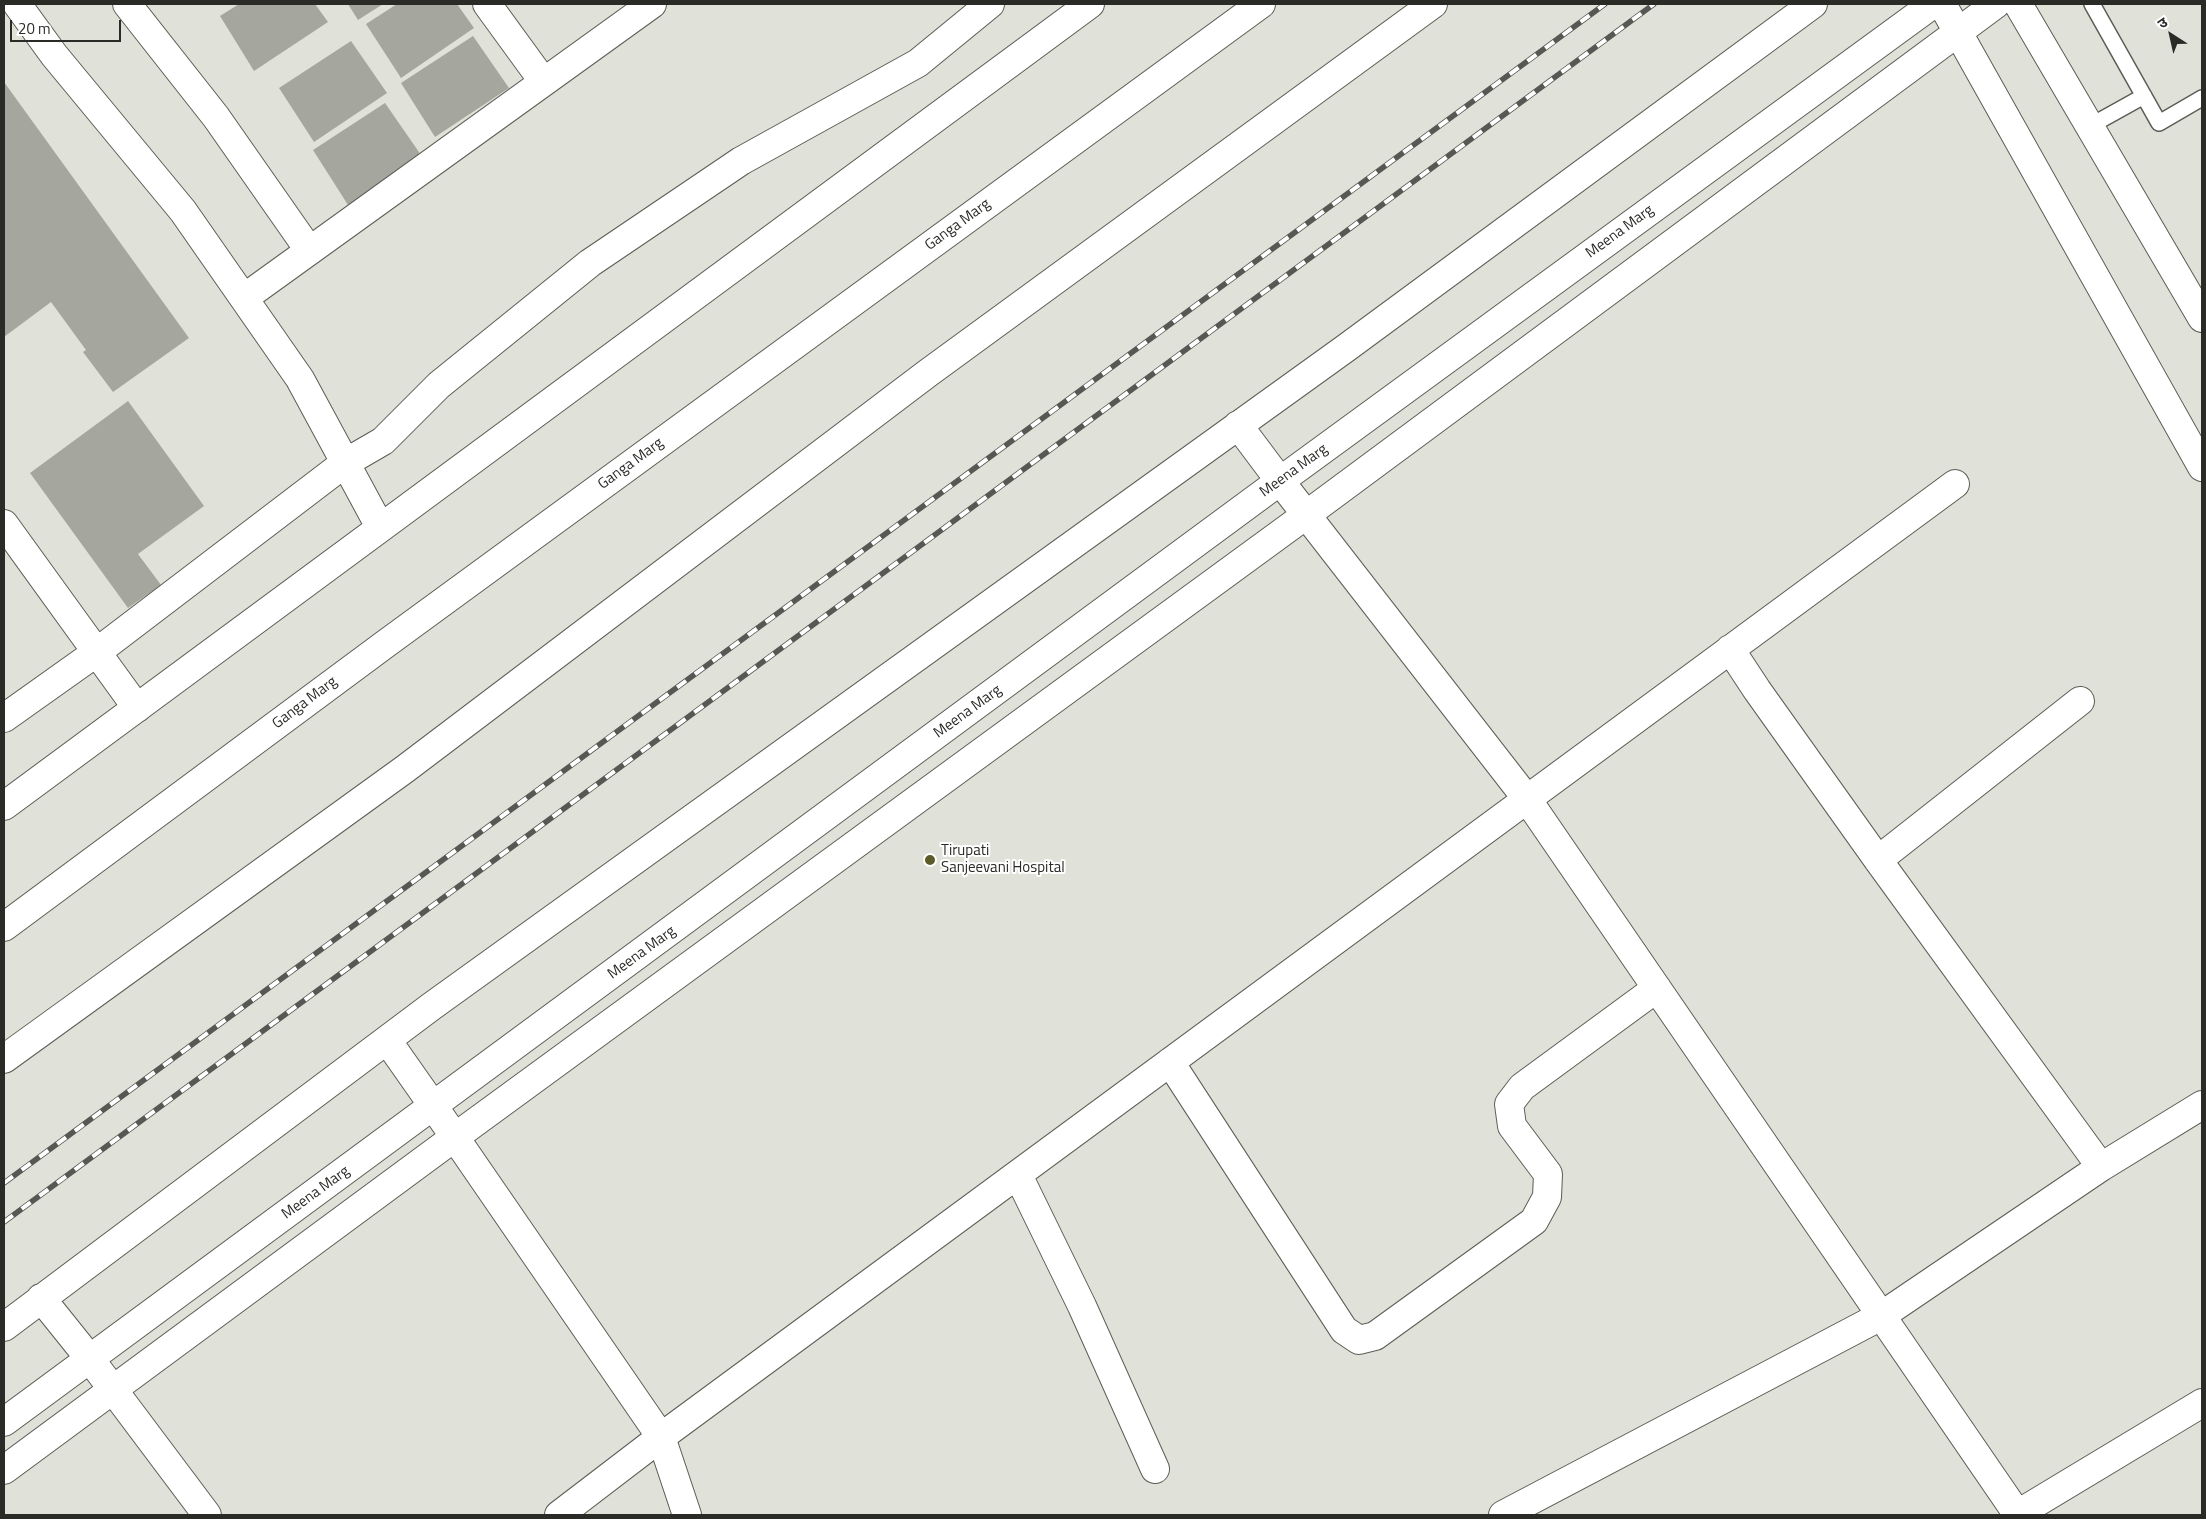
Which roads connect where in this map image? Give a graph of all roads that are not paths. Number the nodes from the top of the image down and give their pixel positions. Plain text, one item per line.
1 (17, 4) edge
2 (128, 4) edge
3 (487, 4) edge
4 (652, 4) edge
5 (990, 4) edge
6 (1090, 4) edge
7 (1261, 4) edge
8 (1433, 4) edge
9 (1813, 4) edge
10 (1933, 4) edge
11 (1942, 4) edge
12 (1996, 4) edge
13 (2018, 4) edge
14 (2092, 4) edge
15 (1959, 33) junction
16 (543, 81) junction
17 (2144, 96) junction
18 (2202, 98) edge
19 (2090, 126) junction
20 (309, 250) junction
21 (244, 298) junction
22 (2202, 318) edge
23 (1238, 425) junction
24 (346, 463) junction
25 (2202, 467) edge
26 (1280, 481) junction
27 (1955, 484) dead end
28 (1306, 515) junction
29 (4, 524) edge
30 (380, 528) junction
31 (1730, 649) junction
32 (97, 652) junction
33 (2080, 700) dead end
34 (136, 708) junction
35 (4, 718) edge
36 (1527, 799) junction
37 (4, 806) edge
38 (1878, 860) junction
39 (4, 927) edge
40 (1657, 988) junction
41 (387, 1040) junction
42 (4, 1060) edge
43 (1170, 1062) junction
44 (2202, 1105) edge
45 (434, 1107) junction
46 (455, 1137) junction
47 (2101, 1167) junction
48 (1018, 1175) junction
49 (41, 1298) junction
50 (1881, 1316) junction
51 (4, 1326) edge
52 (90, 1359) junction
53 (112, 1390) junction
54 (2202, 1403) edge
55 (4, 1422) edge
56 (661, 1437) junction
57 (4, 1470) edge
58 (1155, 1470) dead end
59 (207, 1515) edge
60 (559, 1515) edge
61 (687, 1515) edge
62 (1503, 1515) edge
63 (2017, 1515) edge

1 - 21 street
2 - 20 street
3 - 16 street
4 - 16 street
5 - 24 street
6 - 30 street
7 - 39 street, Ganga Marg
8 - 42 street
9 - 23 street
10 - 26 street, Meena Marg
11 - 15 street
12 - 15 street
13 - 19 street
14 - 17 lane
15 - 25 street
15 - 28 street
16 - 20 street
17 - 18 lane
17 - 19 lane
19 - 22 street
20 - 21 street
21 - 24 street
23 - 26 street
23 - 41 street
24 - 30 street
24 - 32 street
26 - 28 street
26 - 45 street, Meena Marg
27 - 31 street
28 - 36 street
28 - 46 street
29 - 32 street
30 - 34 street
31 - 36 street
31 - 38 street
32 - 34 street
32 - 35 street
33 - 38 street
34 - 37 street
36 - 40 street
36 - 43 street
38 - 47 street
40 - 43 street
40 - 50 street
41 - 45 street
41 - 49 street
43 - 48 street
44 - 47 street
45 - 46 street
45 - 52 street, Meena Marg
46 - 53 street
46 - 56 street
47 - 50 street
48 - 56 street
48 - 58 street
49 - 51 street
49 - 52 street
50 - 62 street
50 - 63 street
52 - 53 street
52 - 55 street, Meena Marg
53 - 57 street
53 - 59 street
54 - 63 street
56 - 60 street
56 - 61 street

